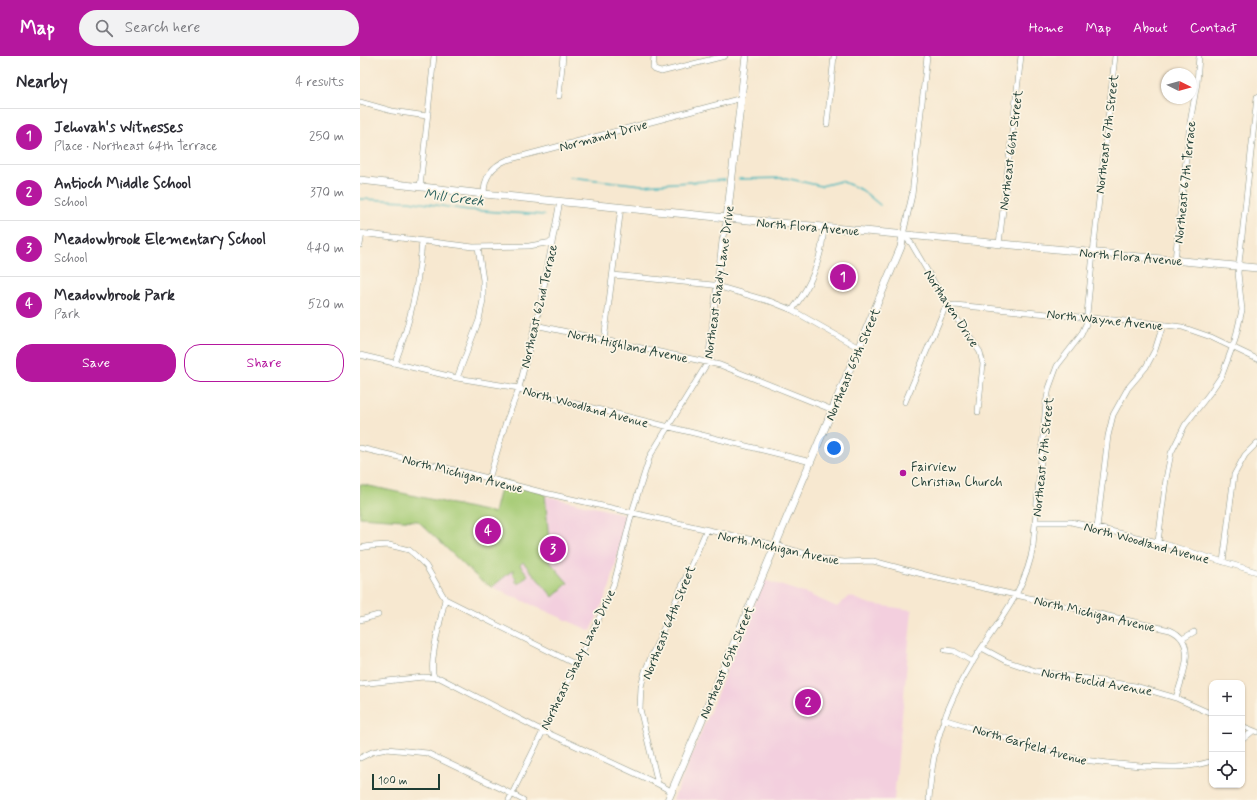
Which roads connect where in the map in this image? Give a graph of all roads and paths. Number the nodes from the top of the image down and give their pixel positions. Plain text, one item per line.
1 (434, 56) edge
2 (563, 56) edge
3 (654, 56) edge
4 (725, 56) edge
5 (746, 56) edge
6 (834, 56) edge
7 (927, 56) edge
8 (1021, 56) edge
9 (1115, 56) edge
10 (1199, 56) edge
11 (559, 96) dead end
12 (1257, 97) edge
13 (742, 98) junction
14 (360, 102) edge
15 (427, 116) junction
16 (826, 124) dead end
17 (360, 180) edge
18 (420, 187) junction
19 (484, 194) junction
20 (560, 201) junction
21 (621, 208) junction
22 (727, 218) junction
23 (824, 227) junction
24 (361, 233) edge
25 (903, 235) junction
26 (422, 241) junction
27 (552, 242) junction
28 (999, 244) junction
29 (360, 245) edge
30 (478, 246) junction
31 (1093, 252) junction
32 (1175, 260) junction
33 (1240, 266) junction
34 (1257, 268) edge
35 (613, 276) junction
36 (717, 286) junction
37 (948, 306) junction
38 (792, 310) junction
39 (1086, 318) junction
40 (535, 325) junction
41 (1163, 325) junction
42 (604, 341) junction
43 (1233, 347) junction
44 (859, 348) junction
45 (360, 355) edge
46 (1257, 358) edge
47 (708, 362) junction
48 (395, 363) junction
49 (457, 378) junction
50 (519, 388) junction
51 (905, 402) dead end
52 (833, 410) junction
53 (978, 412) dead end
54 (668, 427) junction
55 (1257, 443) edge
56 (360, 448) edge
57 (811, 462) junction
58 (489, 479) junction
59 (632, 512) junction
60 (1035, 522) junction
61 (1097, 528) junction
62 (706, 531) junction
63 (1158, 542) junction
64 (775, 546) junction
65 (360, 548) edge
66 (1224, 562) junction
67 (1257, 572) edge
68 (1016, 595) junction
69 (445, 599) junction
70 (378, 615) dead end
71 (360, 620) edge
72 (1194, 632) dead end
73 (1182, 639) junction
74 (982, 648) junction
75 (945, 650) dead end
76 (972, 662) junction
77 (575, 664) junction
78 (434, 677) junction
79 (360, 684) edge
80 (1176, 698) junction
81 (1209, 713) edge
82 (943, 719) junction
83 (1245, 727) edge
84 (543, 730) junction
85 (1255, 732) edge
86 (1245, 738) edge
87 (360, 758) edge
88 (1209, 762) edge
89 (658, 784) junction
90 (672, 791) junction
91 (513, 794) junction
92 (509, 800) edge
93 (523, 800) edge
94 (668, 800) edge
95 (929, 800) edge

1 - 15 street
2 - 11 street
3 - 4 street
5 - 13 street, Northeast Shady Lane Drive
6 - 16 street
7 - 25 street, Northeast 65th Street
8 - 28 street, Northeast 66th Street
9 - 31 street, Northeast 67th Street
10 - 32 street, Northeast 67th Terrace
12 - 33 street
13 - 19 street, Normandy Drive
13 - 22 street, Northeast Shady Lane Drive
14 - 15 street
15 - 18 street
17 - 18 street, North Flora Avenue
18 - 19 street, North Flora Avenue
19 - 20 street, North Flora Avenue
20 - 21 street, North Flora Avenue
20 - 27 street, Northeast 62nd Terrace
21 - 22 street, North Flora Avenue
21 - 35 street
22 - 23 street, North Flora Avenue
22 - 36 street, Northeast Shady Lane Drive
23 - 25 street, North Flora Avenue
23 - 38 street
24 - 26 street
24 - 29 street
25 - 28 street, North Flora Avenue
25 - 37 street, Northaven Drive
25 - 44 street, Northeast 65th Street
26 - 30 street
26 - 48 street
27 - 30 street
27 - 40 street, Northeast 62nd Terrace
28 - 31 street, North Flora Avenue
30 - 49 street
31 - 32 street, North Flora Avenue
31 - 39 street, Northeast 67th Street
32 - 33 street, North Flora Avenue
33 - 34 street, North Flora Avenue
33 - 43 street
35 - 36 street
35 - 42 street
36 - 38 street
36 - 47 street, Northeast Shady Lane Drive
37 - 39 street, North Wayne Avenue
37 - 51 street
37 - 53 street, Northaven Drive
38 - 44 street
39 - 41 street, North Wayne Avenue
39 - 60 street, Northeast 67th Street
40 - 42 street, North Highland Avenue
40 - 50 street, Northeast 62nd Terrace
41 - 43 street, North Wayne Avenue
41 - 61 street
42 - 47 street, North Highland Avenue
43 - 46 street, North Wayne Avenue
43 - 63 street
44 - 52 street, Northeast 65th Street
45 - 48 street, North Woodland Avenue
47 - 52 street, North Highland Avenue
47 - 54 street, Northeast Shady Lane Drive
48 - 49 street, North Woodland Avenue
49 - 50 street, North Woodland Avenue
50 - 54 street, North Woodland Avenue
50 - 58 street, Northeast 62nd Terrace
52 - 57 street, Northeast 65th Street
54 - 57 street, North Woodland Avenue
54 - 59 street, Northeast Shady Lane Drive
55 - 66 street
56 - 58 street, North Michigan Avenue
57 - 64 street, Northeast 65th Street
58 - 59 street, North Michigan Avenue
59 - 62 street, North Michigan Avenue
59 - 77 street, Northeast Shady Lane Drive
60 - 61 street, North Woodland Avenue
60 - 68 street, Northeast 67th Street
61 - 63 street, North Woodland Avenue
62 - 64 street, North Michigan Avenue
62 - 89 street, Northeast 64th Street
63 - 66 street, North Woodland Avenue
64 - 68 street, North Michigan Avenue
64 - 90 street, Northeast 65th Street
65 - 69 street
66 - 67 street, North Woodland Avenue
68 - 73 street, North Michigan Avenue
68 - 74 street, Northeast 67th Street
69 - 77 street
69 - 78 street
70 - 71 street
72 - 73 street
73 - 80 street
74 - 76 street, Northeast 67th Street
74 - 80 street, North Euclid Avenue
75 - 76 street
76 - 82 street, Northeast 67th Street
77 - 84 street, Northeast Shady Lane Drive
78 - 79 street
78 - 84 street
80 - 81 street, North Euclid Avenue
82 - 88 street, North Garfield Avenue
82 - 95 street, Northeast 67th Street
83 - 85 street
84 - 89 street
84 - 91 street, Northeast Shady Lane Drive
85 - 86 street
87 - 91 street
89 - 90 street
90 - 94 street
91 - 92 street, Northeast Shady Lane Drive
91 - 93 street

